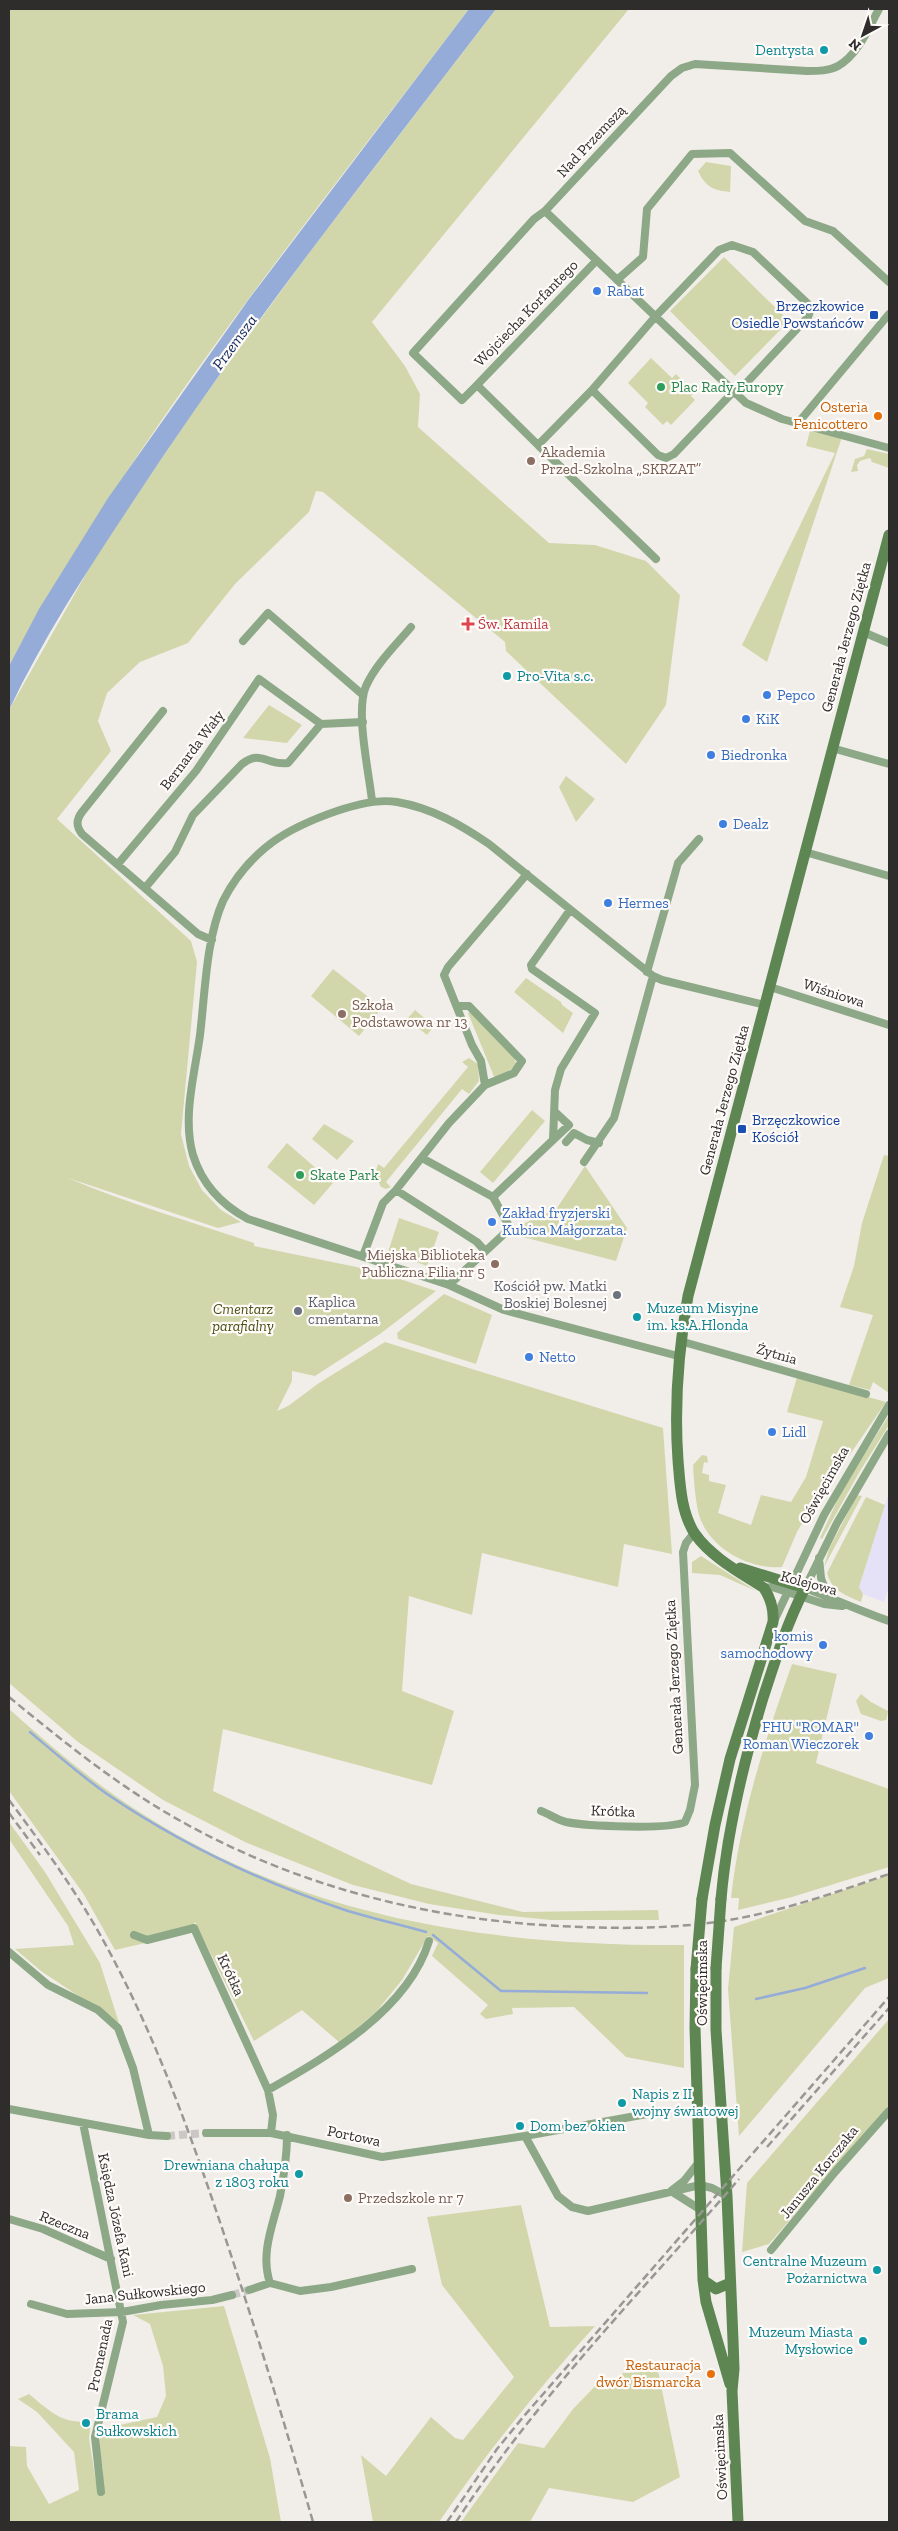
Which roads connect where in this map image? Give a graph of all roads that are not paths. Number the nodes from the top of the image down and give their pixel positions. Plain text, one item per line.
1 (879, 9) edge
2 (545, 212) junction
3 (596, 261) junction
4 (617, 280) junction
5 (889, 282) edge
6 (889, 314) edge
7 (655, 317) junction
8 (477, 385) junction
9 (592, 390) junction
10 (735, 393) junction
11 (462, 400) joint
12 (798, 423) junction
13 (538, 445) junction
14 (889, 448) edge
15 (889, 535) edge
16 (656, 559) dead end
17 (411, 627) dead end
18 (863, 632) junction
19 (243, 642) dead end
20 (889, 643) edge
21 (363, 695) junction
22 (164, 712) dead end
23 (363, 722) junction
24 (321, 724) junction
25 (832, 748) junction
26 (889, 764) edge
27 (372, 801) junction
28 (699, 839) dead end
29 (805, 852) junction
30 (118, 864) junction
31 (527, 874) junction
32 (889, 876) edge
33 (145, 888) junction
34 (570, 910) junction
35 (212, 940) junction
36 (650, 974) junction
37 (770, 987) junction
38 (765, 1005) junction
39 (457, 1006) junction
40 (889, 1025) edge
41 (485, 1085) junction
42 (554, 1112) junction
43 (554, 1140) junction
44 (566, 1142) dead end
45 (599, 1143) junction
46 (422, 1158) junction
47 (584, 1162) dead end
48 (396, 1190) junction
49 (492, 1197) junction
50 (485, 1251) junction
51 (363, 1256) junction
52 (449, 1285) junction
53 (680, 1341) junction
54 (678, 1356) junction
55 (866, 1394) dead end
56 (889, 1405) edge
57 (889, 1434) edge
58 (694, 1533) junction
59 (819, 1558) junction
60 (731, 1566) junction
61 (764, 1588) junction
62 (790, 1588) junction
63 (803, 1592) junction
64 (827, 1595) junction
65 (847, 1607) junction
66 (889, 1621) edge
67 (774, 1622) junction
68 (542, 1811) dead end
69 (684, 1822) joint
70 (134, 1935) dead end
71 (429, 1941) dead end
72 (9, 1952) edge
73 (268, 2090) junction
74 (9, 2109) edge
75 (889, 2111) edge
76 (658, 2112) dead end
77 (83, 2123) junction
78 (206, 2133) tunnel mouth
79 (272, 2133) junction
80 (149, 2135) junction
81 (287, 2135) junction
82 (167, 2136) tunnel mouth
83 (525, 2136) junction
84 (700, 2162) junction
85 (700, 2185) junction
86 (671, 2191) junction
87 (727, 2196) junction
88 (701, 2210) junction
89 (9, 2219) edge
90 (771, 2250) dead end
91 (111, 2259) junction
92 (412, 2269) dead end
93 (703, 2280) junction
94 (270, 2283) junction
95 (730, 2283) junction
96 (249, 2290) tunnel mouth
97 (232, 2295) tunnel mouth
98 (30, 2304) dead end
99 (122, 2312) junction
100 (732, 2391) junction
101 (101, 2492) dead end
102 (738, 2522) edge

1 - 2 street, Nad Przemszą
2 - 3 street
2 - 11 street, Nad Przemszą
3 - 4 street
3 - 8 street, Wojciecha Korfantego
4 - 5 street
4 - 7 street
6 - 12 street
7 - 9 street
7 - 10 street
7 - 10 street
8 - 11 street, Wojciecha Korfantego
8 - 13 street, Wojciecha Korfantego
9 - 10 street
9 - 13 street
10 - 12 street
12 - 14 street
13 - 16 street, Wojciecha Korfantego
15 - 18 main road, Generała Jerzego Ziętka
17 - 21 street
18 - 20 street
18 - 25 main road, Generała Jerzego Ziętka
19 - 21 street
21 - 23 street
22 - 30 street
23 - 24 street
23 - 27 street
24 - 30 street, Bernarda Wały
24 - 33 street
25 - 26 street
25 - 29 main road, Generała Jerzego Ziętka
27 - 31 street
27 - 35 street
28 - 36 street
29 - 32 street
29 - 37 main road, Generała Jerzego Ziętka
30 - 33 street
31 - 34 street
31 - 39 street
33 - 35 street
34 - 36 street
34 - 42 street
35 - 51 street
36 - 38 street
36 - 45 street
37 - 38 main road, Generała Jerzego Ziętka
37 - 40 street, Wiśniowa
38 - 53 main road, Generała Jerzego Ziętka
39 - 41 street
39 - 41 street
41 - 46 street
42 - 43 street
42 - 43 street
43 - 49 street
44 - 45 street
45 - 47 street
46 - 48 street
46 - 49 street
48 - 50 street
48 - 51 street
49 - 50 street
50 - 52 street
51 - 52 street
52 - 54 street
53 - 54 main road, Generała Jerzego Ziętka
53 - 55 street, Żytnia
54 - 58 main road, Generała Jerzego Ziętka
56 - 62 street, Oświęcimska
57 - 59 street, Oświęcimska
58 - 60 main road, Generała Jerzego Ziętka
58 - 69 street, Generała Jerzego Ziętka
59 - 63 street, Oświęcimska
59 - 64 street
60 - 61 main road
60 - 62 main road
61 - 62 street, Kolejowa
61 - 67 main road, Oświęcimska
62 - 63 main road
62 - 67 street, Oświęcimska
63 - 64 street, Kolejowa
63 - 65 street, Kolejowa
63 - 87 main road, Oświęcimska, bridge
64 - 65 street, Kolejowa
65 - 66 street, Kolejowa
67 - 84 main road, Oświęcimska, bridge
68 - 69 street, Krótka
70 - 73 street, Krótka
71 - 73 street
72 - 80 street
73 - 79 street
74 - 77 street
75 - 90 street, Janusza Korczaka
76 - 83 street, Portowa
77 - 80 street
77 - 91 street, Księdza Józefa Kani
78 - 79 street, Portowa
79 - 81 street, Portowa
80 - 82 street
81 - 83 street, Portowa
81 - 94 street
83 - 86 street
84 - 85 main road, Oświęcimska
84 - 86 street
85 - 86 street
85 - 87 street
85 - 88 main road, Oświęcimska
86 - 88 street
87 - 95 main road, Oświęcimska
88 - 93 main road, Oświęcimska
89 - 91 street, Rzeczna
91 - 99 street, Księdza Józefa Kani
92 - 94 street
93 - 95 main road
93 - 100 main road, Oświęcimska
94 - 96 street
95 - 100 main road, Oświęcimska
97 - 99 street, Jana Sułkowskiego
98 - 99 street, Jana Sułkowskiego
99 - 101 street, Promenada
100 - 102 main road, Oświęcimska

